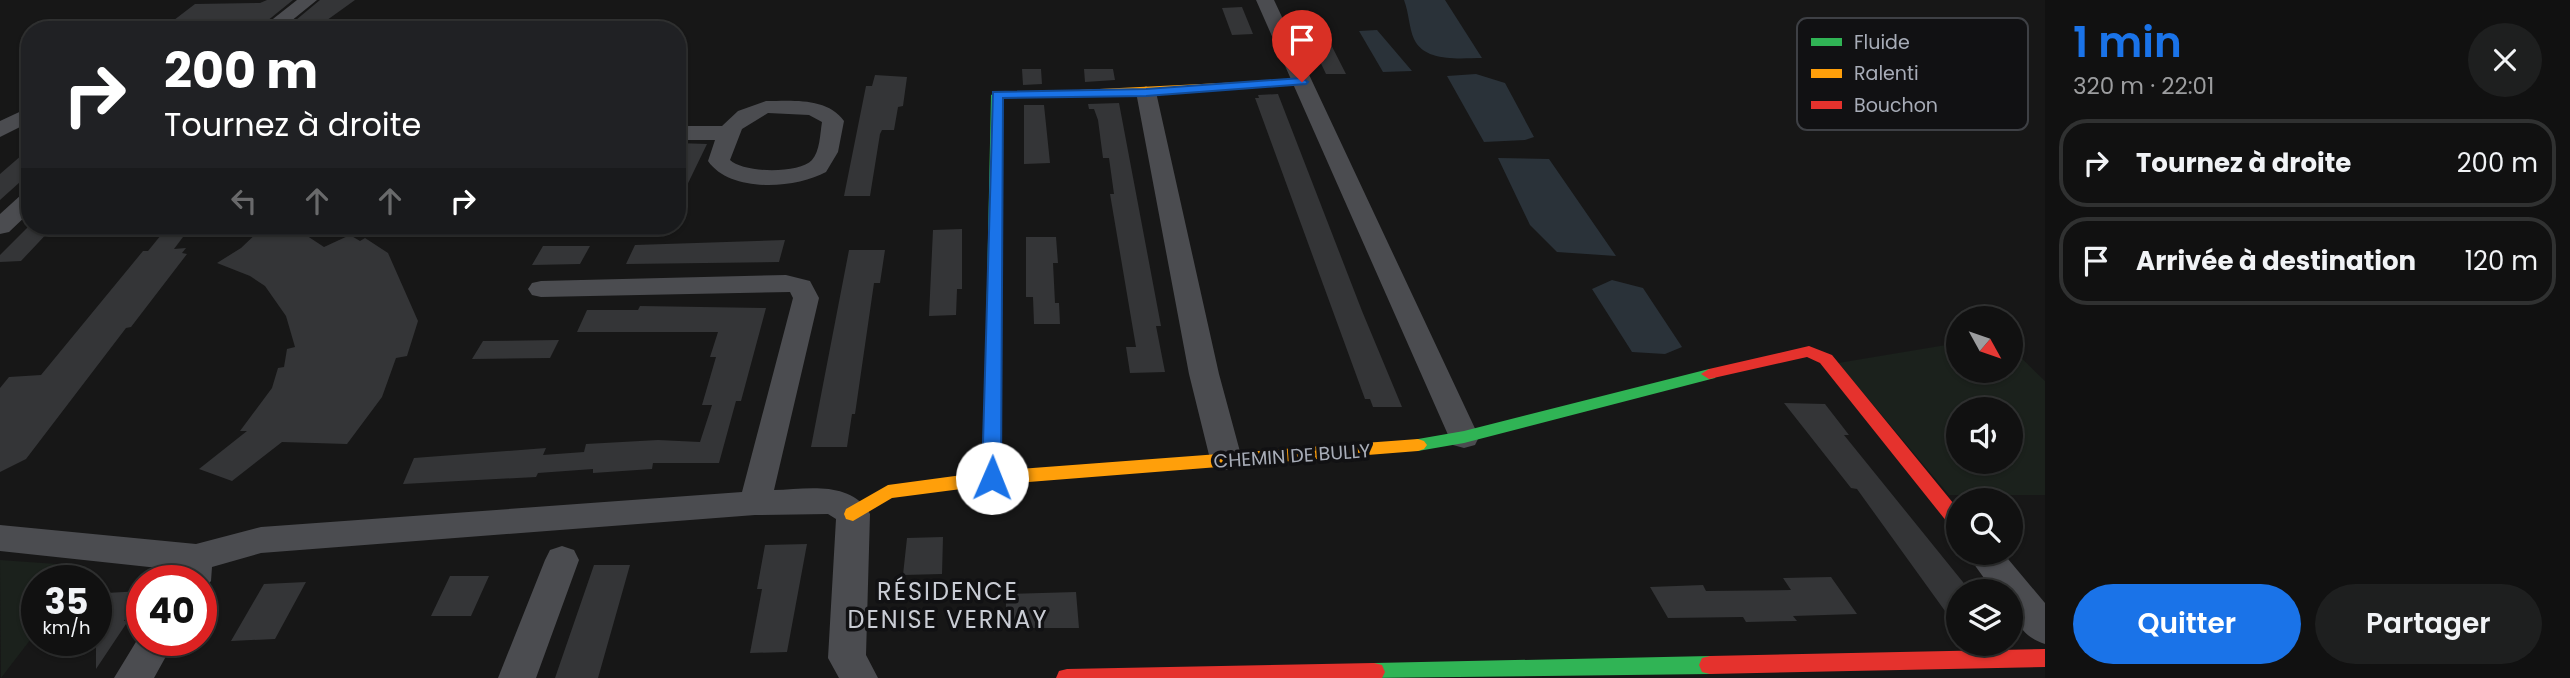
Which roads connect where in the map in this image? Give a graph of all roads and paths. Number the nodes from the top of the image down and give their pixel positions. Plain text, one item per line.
1 (308, 0) edge
2 (1265, 0) edge
3 (280, 21) edge
4 (1302, 82) junction
5 (1146, 92) junction
6 (21, 118) edge
7 (0, 130) edge
8 (686, 133) edge
9 (728, 134) junction
10 (21, 209) edge
11 (0, 227) edge
12 (541, 289) dead end
13 (1464, 437) junction
14 (1226, 459) junction
15 (992, 478) junction
16 (755, 503) junction
17 (1946, 507) edge
18 (853, 513) junction
19 (0, 538) edge
20 (562, 560) dead end
21 (170, 565) edge
22 (204, 565) edge
23 (1993, 565) edge
24 (2045, 629) edge
25 (147, 656) edge
26 (2045, 658) edge
27 (133, 678) edge
28 (517, 678) edge
29 (859, 678) edge
30 (1067, 678) edge

1 - 3 street
2 - 4 street
4 - 5 street
4 - 13 street
5 - 14 street
5 - 15 street
6 - 7 street
8 - 9 street
9 - 9 street
10 - 11 street
12 - 16 street
13 - 14 street, CHEMIN DE BULLY
13 - 17 street, CHEMIN DE BULLY
14 - 15 street, CHEMIN DE BULLY
15 - 18 street, CHEMIN DE BULLY
16 - 18 street
16 - 22 street
18 - 29 street
19 - 21 street
20 - 28 street
23 - 24 street
25 - 27 street
26 - 30 street

